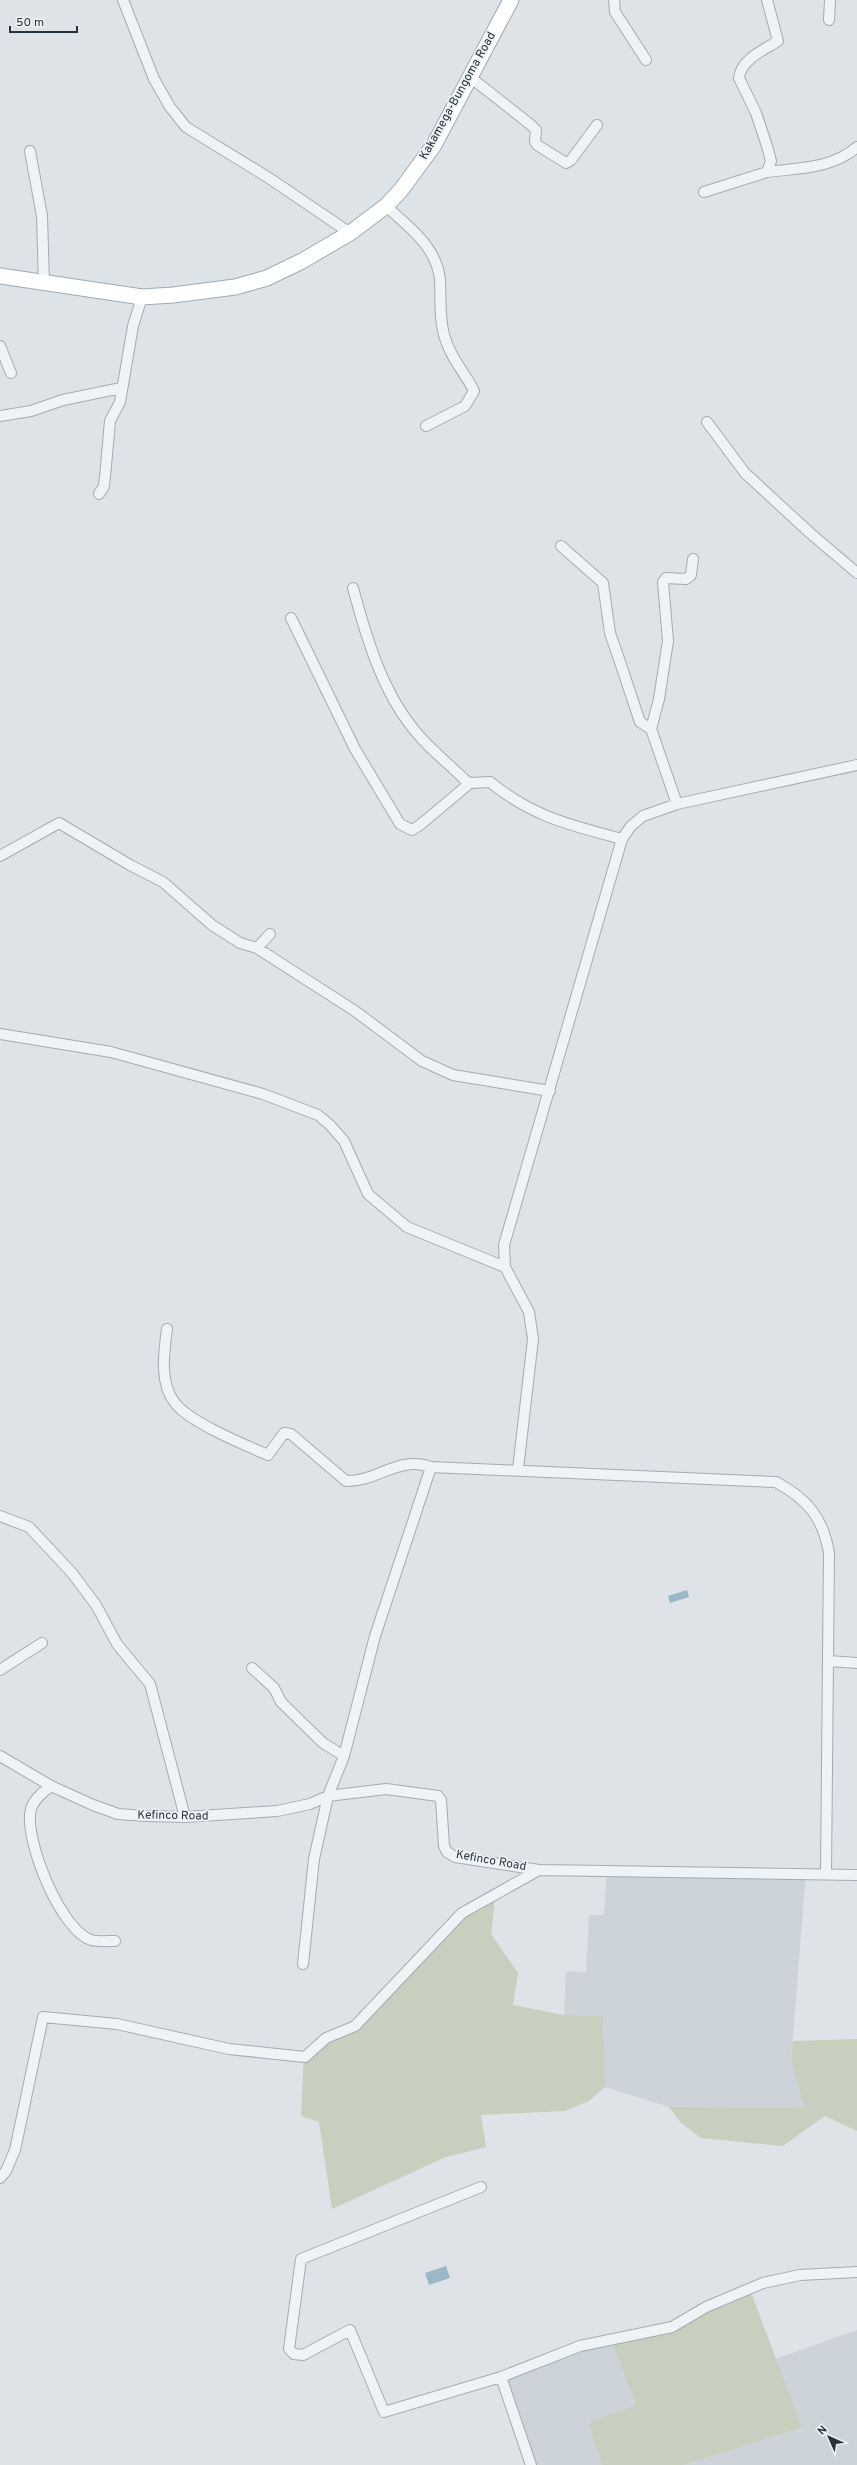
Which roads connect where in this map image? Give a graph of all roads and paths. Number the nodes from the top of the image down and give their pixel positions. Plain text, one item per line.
1 (123, 0) edge
2 (511, 0) edge
3 (614, 0) edge
4 (767, 0) edge
5 (830, 0) edge
6 (829, 20) dead end
7 (646, 60) dead end
8 (470, 77) junction
9 (597, 125) dead end
10 (857, 147) edge
11 (30, 152) dead end
12 (767, 172) junction
13 (704, 192) dead end
14 (386, 206) junction
15 (350, 233) junction
16 (0, 276) edge
17 (44, 283) junction
18 (142, 297) junction
19 (0, 346) edge
20 (11, 373) dead end
21 (121, 388) junction
22 (0, 416) edge
23 (707, 422) dead end
24 (426, 426) dead end
25 (99, 494) dead end
26 (561, 546) dead end
27 (693, 559) dead end
28 (857, 573) edge
29 (353, 588) dead end
30 (291, 618) dead end
31 (651, 729) junction
32 (857, 765) edge
33 (470, 783) junction
34 (677, 804) junction
35 (622, 839) junction
36 (0, 856) edge
37 (270, 934) dead end
38 (257, 948) junction
39 (0, 1034) edge
40 (550, 1091) junction
41 (505, 1267) junction
42 (167, 1329) dead end
43 (431, 1467) junction
44 (518, 1469) junction
45 (0, 1516) edge
46 (42, 1643) dead end
47 (828, 1661) junction
48 (857, 1663) edge
49 (252, 1668) dead end
50 (0, 1670) edge
51 (0, 1756) edge
52 (344, 1756) junction
53 (51, 1786) junction
54 (328, 1796) junction
55 (185, 1817) junction
56 (539, 1870) junction
57 (826, 1873) junction
58 (857, 1875) edge
59 (115, 1941) dead end
60 (303, 1964) dead end
61 (0, 2178) edge
62 (481, 2187) dead end
63 (857, 2272) edge
64 (501, 2376) junction
65 (531, 2465) edge

1 - 15 street
2 - 8 main road, Kakamega-Bungoma Road
3 - 7 street
4 - 12 street
5 - 6 street
8 - 9 street
8 - 14 main road, Kakamega-Bungoma Road
10 - 12 street
11 - 17 street
12 - 13 street
14 - 15 main road, Kakamega-Bungoma Road
14 - 24 street
15 - 18 main road, Kakamega-Bungoma Road
16 - 17 main road, Kakamega-Bungoma Road
17 - 18 main road, Kakamega-Bungoma Road
18 - 21 street
19 - 20 street
21 - 22 street
21 - 25 street
23 - 28 street
26 - 31 street
27 - 31 street
29 - 33 street
30 - 33 street
31 - 34 street
32 - 34 street
33 - 35 street
34 - 35 street
35 - 40 street
36 - 38 street
37 - 38 street
38 - 40 street
39 - 41 street
40 - 41 street
41 - 44 street
42 - 43 street
43 - 44 street
43 - 52 street
44 - 47 street
45 - 55 street
46 - 50 street
47 - 48 street
47 - 57 street
49 - 52 street
51 - 53 street, Kefinco Road
52 - 54 street
53 - 55 street, Kefinco Road
53 - 59 street
54 - 55 street, Kefinco Road
54 - 56 street, Kefinco Road
54 - 60 street
56 - 57 street, Kefinco Road
56 - 61 street
57 - 58 street, Kefinco Road
62 - 64 street
63 - 64 street
64 - 65 street

